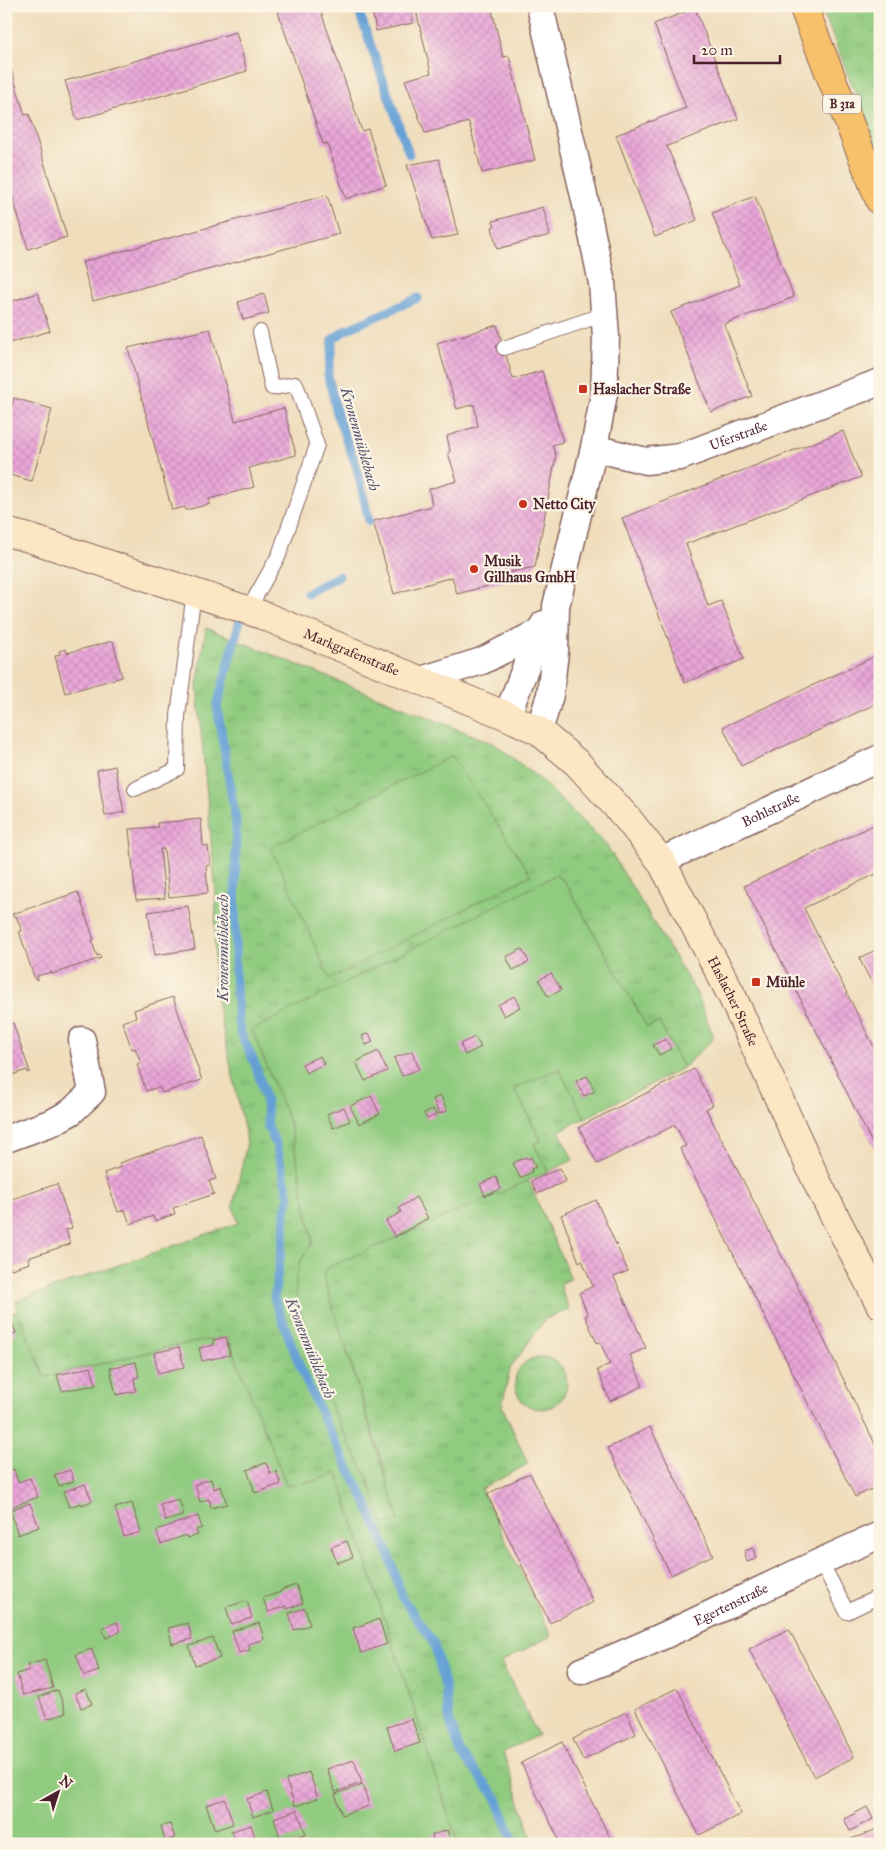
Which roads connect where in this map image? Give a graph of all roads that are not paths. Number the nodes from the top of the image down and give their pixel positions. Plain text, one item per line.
1 (540, 6) edge
2 (803, 6) edge
3 (880, 201) edge
4 (605, 314) junction
5 (260, 332) dead end
6 (504, 348) dead end
7 (880, 382) edge
8 (594, 448) junction
9 (6, 532) edge
10 (194, 592) junction
11 (556, 606) junction
12 (248, 610) junction
13 (539, 632) junction
14 (421, 680) junction
15 (507, 716) junction
16 (539, 731) junction
17 (880, 758) edge
18 (136, 789) dead end
19 (661, 861) junction
20 (82, 1040) dead end
21 (6, 1139) edge
22 (880, 1304) edge
23 (880, 1535) edge
24 (820, 1560) junction
25 (880, 1596) edge
26 (581, 1671) dead end

1 - 4 street
2 - 3 highway, B 31a
4 - 6 lane
4 - 8 street
5 - 12 lane
7 - 8 street, Uferstraße
8 - 11 street
9 - 10 street, Markgrafenstraße
10 - 12 street, Markgrafenstraße
10 - 18 lane
11 - 13 street
11 - 16 street
12 - 14 street, Markgrafenstraße
13 - 14 street
13 - 15 street
14 - 15 street, Markgrafenstraße
15 - 16 street, Haslacher Straße
16 - 19 street, Haslacher Straße
17 - 19 street, Bohlstraße
19 - 22 street, Haslacher Straße
20 - 21 street
23 - 24 street, Egertenstraße
24 - 25 lane
24 - 26 street, Egertenstraße

